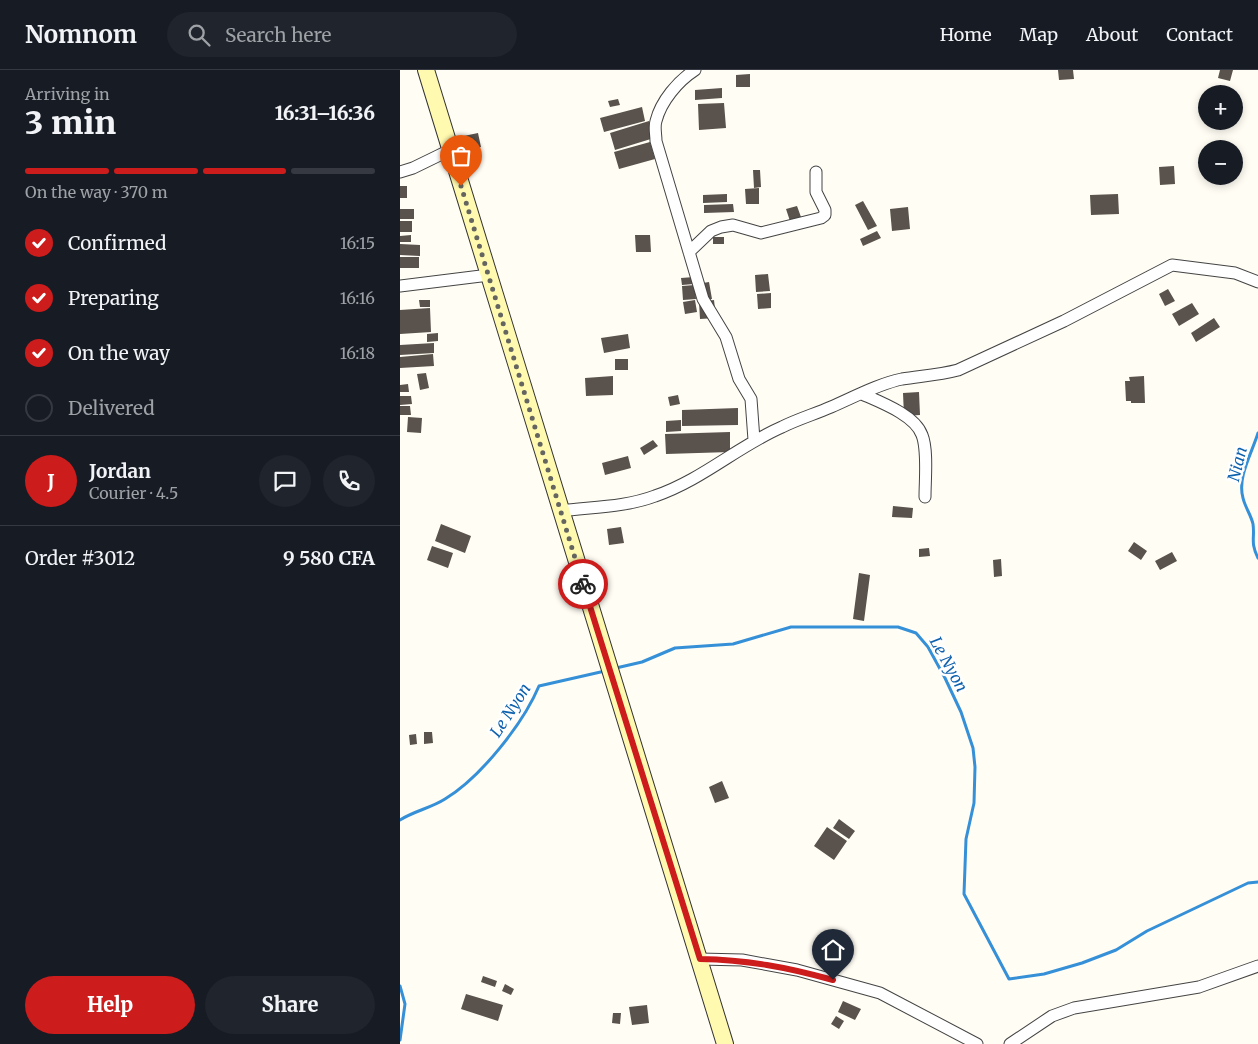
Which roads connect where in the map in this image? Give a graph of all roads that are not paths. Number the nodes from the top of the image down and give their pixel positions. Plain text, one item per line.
1 (426, 70) edge
2 (695, 70) edge
3 (450, 150) junction
4 (400, 172) edge
5 (816, 172) dead end
6 (689, 252) junction
7 (489, 275) junction
8 (1258, 282) edge
9 (400, 286) edge
10 (862, 394) junction
11 (754, 440) junction
12 (925, 497) dead end
13 (561, 511) junction
14 (700, 959) junction
15 (1258, 966) edge
16 (725, 1044) edge
17 (977, 1044) edge
18 (1010, 1044) edge

1 - 3 main road
2 - 6 street
3 - 4 street
3 - 7 main road
5 - 6 street
6 - 11 street
7 - 9 street
7 - 13 main road
8 - 10 street
10 - 11 street
10 - 12 street
11 - 13 street
13 - 14 main road
14 - 16 main road
14 - 17 street
15 - 18 street

